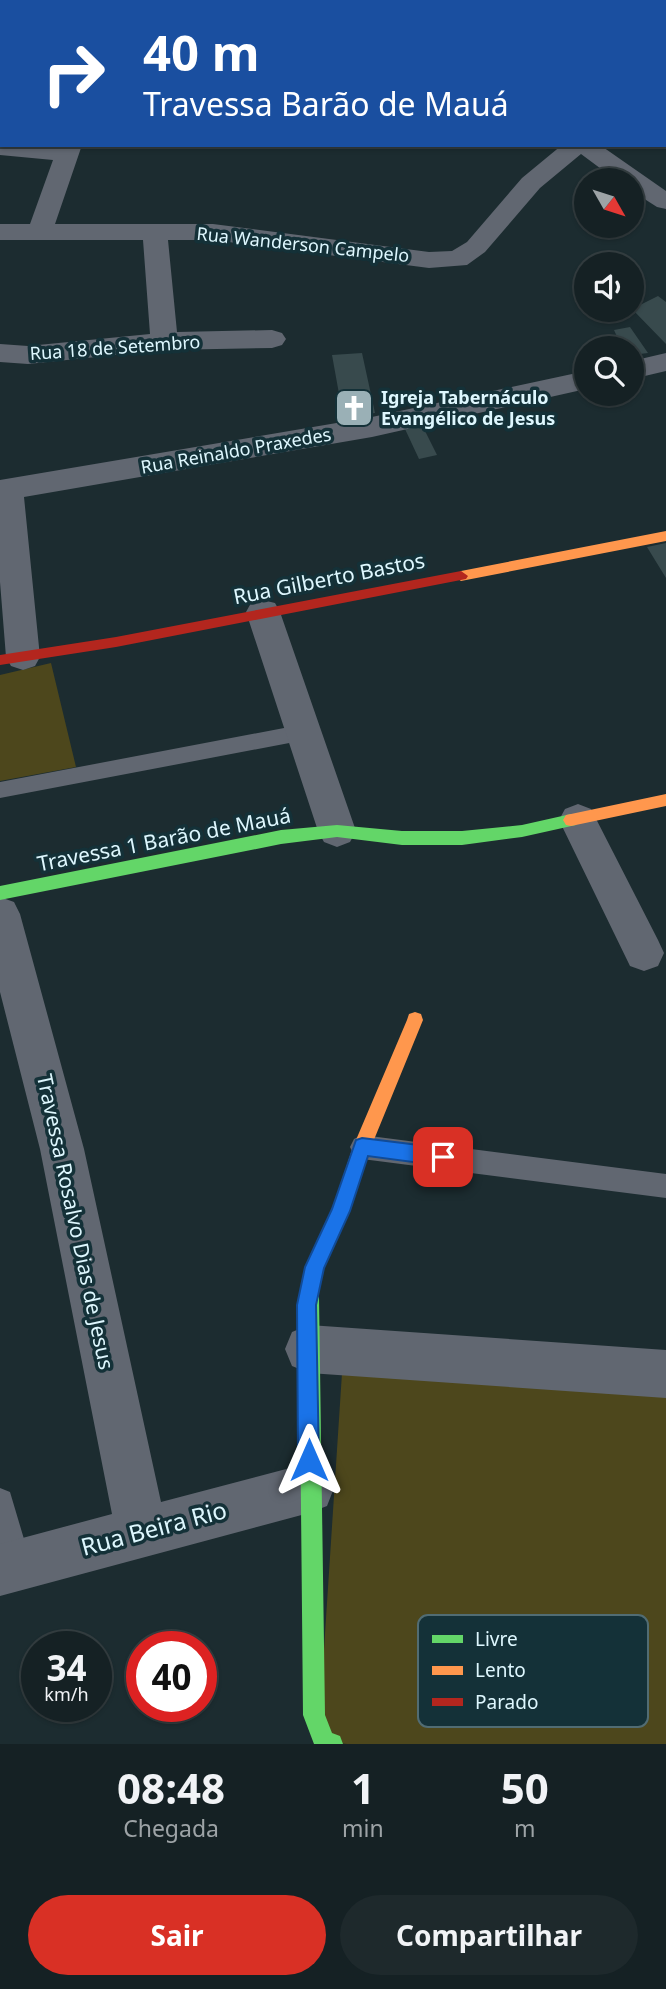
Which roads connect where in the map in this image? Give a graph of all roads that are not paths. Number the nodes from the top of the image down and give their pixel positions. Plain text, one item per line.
1 (575, 147) edge
2 (588, 147) edge
3 (0, 148) edge
4 (68, 150) edge
5 (615, 168) edge
6 (644, 188) edge
7 (666, 202) edge
8 (0, 232) edge
9 (155, 233) junction
10 (39, 234) junction
11 (272, 340) dead end
12 (164, 341) junction
13 (0, 354) edge
14 (666, 362) edge
15 (644, 367) edge
16 (574, 383) edge
17 (4, 490) edge
18 (666, 536) edge
19 (263, 612) junction
20 (11, 659) edge
21 (305, 732) junction
22 (0, 790) edge
23 (666, 800) edge
24 (578, 820) junction
25 (337, 831) junction
26 (0, 892) edge
27 (0, 914) edge
28 (643, 953) dead end
29 (415, 1020) dead end
30 (362, 1147) junction
31 (666, 1186) edge
32 (309, 1349) junction
33 (666, 1374) edge
34 (309, 1488) junction
35 (0, 1502) edge
36 (141, 1531) junction
37 (9, 1568) edge
38 (328, 1742) edge

1 - 9 street, Rua Wanderson Campelo
2 - 5 street
3 - 4 street
4 - 10 street
6 - 7 street
8 - 10 street, Rua Wanderson Campelo
9 - 10 street, Rua Wanderson Campelo
9 - 12 street
11 - 12 street, Rua 18 de Setembro
12 - 13 street, Rua 18 de Setembro
14 - 15 street
16 - 17 street, Rua Reinaldo Praxedes
17 - 20 street
18 - 19 street, Rua Gilberto Bastos
19 - 20 street, Rua Gilberto Bastos
19 - 21 street
21 - 22 lane
21 - 25 street
23 - 24 street, Travessa 1 Barão de Mauá
24 - 25 street, Travessa 1 Barão de Mauá
24 - 28 street
25 - 26 street, Travessa 1 Barão de Mauá
27 - 36 street, Travessa Rosalvo Dias de Jesus
29 - 30 street
30 - 31 lane
30 - 32 street
32 - 33 street
32 - 34 street
34 - 36 street, Rua Beira Rio
34 - 38 street
35 - 37 lane
36 - 37 street, Rua Beira Rio

